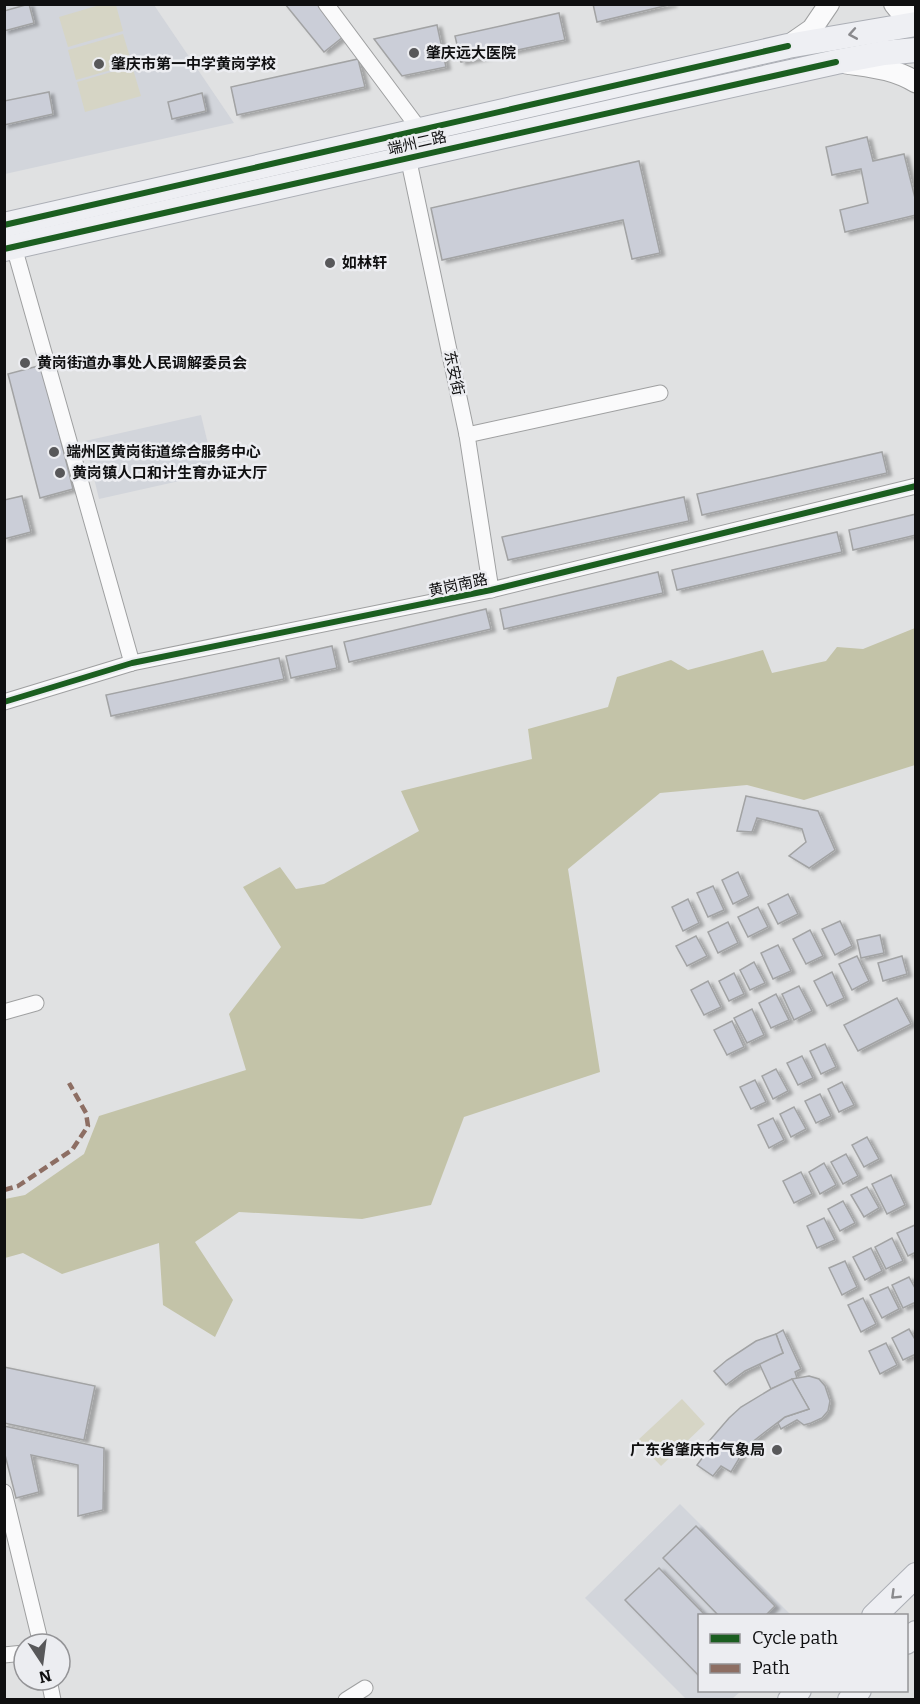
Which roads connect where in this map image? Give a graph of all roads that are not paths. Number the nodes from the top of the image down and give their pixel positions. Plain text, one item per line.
1 (326, 4) edge
2 (829, 4) edge
3 (894, 4) edge
4 (914, 18) edge
5 (788, 46) junction
6 (915, 50) edge
7 (836, 62) junction
8 (636, 80) junction
9 (915, 82) edge
10 (642, 105) junction
11 (420, 130) junction
12 (408, 157) junction
13 (4, 225) edge
14 (9, 248) edge
15 (660, 393) dead end
16 (467, 435) junction
17 (915, 486) edge
18 (491, 590) junction
19 (132, 663) junction
20 (4, 702) edge
21 (36, 1003) dead end
22 (4, 1012) edge
23 (4, 1492) edge
24 (915, 1575) edge
25 (876, 1614) edge
26 (38, 1632) edge
27 (365, 1688) dead end
28 (346, 1700) edge

1 - 11 street
2 - 5 street
3 - 4 street
4 -> 5 main road, 端州二路
5 - 8 main road, 端州二路
6 - 7 main road, 端州二路
7 - 9 main road
7 - 10 main road, 端州二路
8 - 10 main road
8 - 11 main road, 端州二路
10 - 12 main road, 端州二路
11 - 13 main road, 端州二路
12 - 14 main road, 端州二路
12 - 16 street, 东安街
14 - 19 street
15 - 16 street
16 - 18 street, 东安街
17 - 18 street, 黄岗南路
18 - 19 street, 黄岗南路
19 - 20 street, 黄岗南路
21 - 22 street
23 - 26 street
24 -> 25 main road
27 - 28 street

